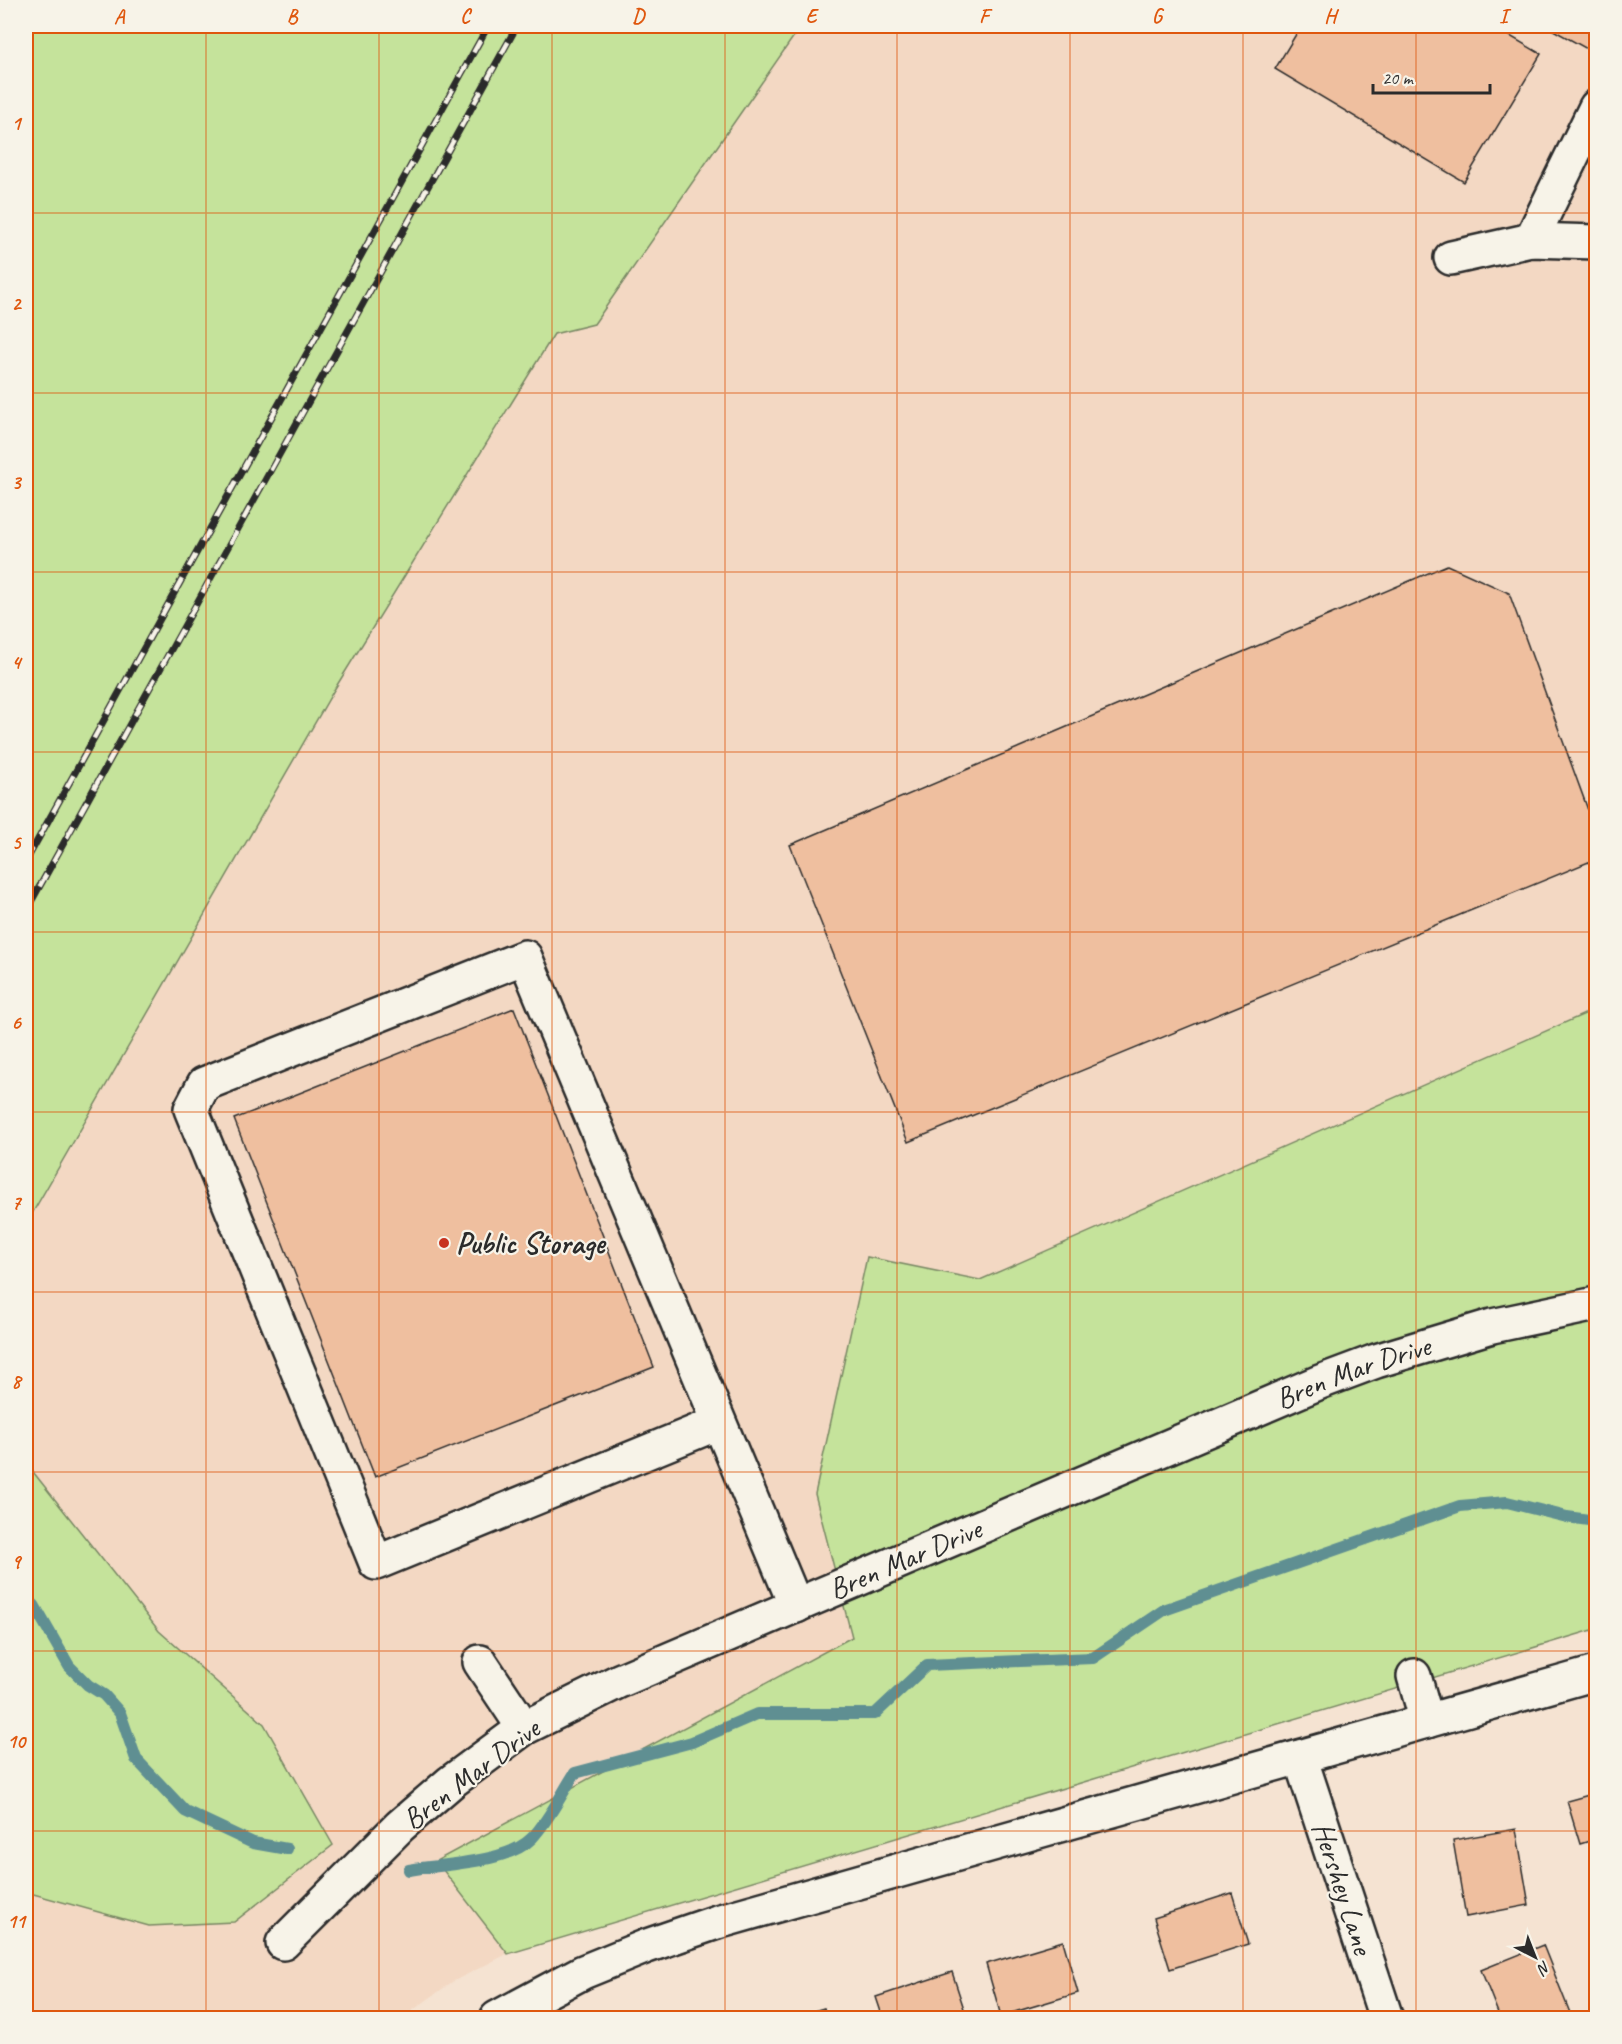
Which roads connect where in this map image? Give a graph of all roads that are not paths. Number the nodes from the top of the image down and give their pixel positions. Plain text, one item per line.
1 (1596, 107) edge
2 (1532, 240) junction
3 (1596, 242) edge
4 (1451, 258) dead end
5 (1596, 1304) edge
6 (718, 1423) junction
7 (796, 1606) junction
8 (480, 1662) dead end
9 (1596, 1672) edge
10 (1414, 1676) dead end
11 (1427, 1721) junction
12 (524, 1728) junction
13 (1300, 1757) junction
14 (284, 1942) dead end
15 (497, 2019) edge
16 (1386, 2019) edge

1 - 2 street
2 - 3 street
2 - 4 street
5 - 7 street, Bren Mar Drive
6 - 6 street
6 - 7 street
7 - 12 street, Bren Mar Drive
8 - 12 street
9 - 11 street
10 - 11 street
11 - 13 street
12 - 14 street, Bren Mar Drive
13 - 15 street
13 - 16 street, Hershey Lane

